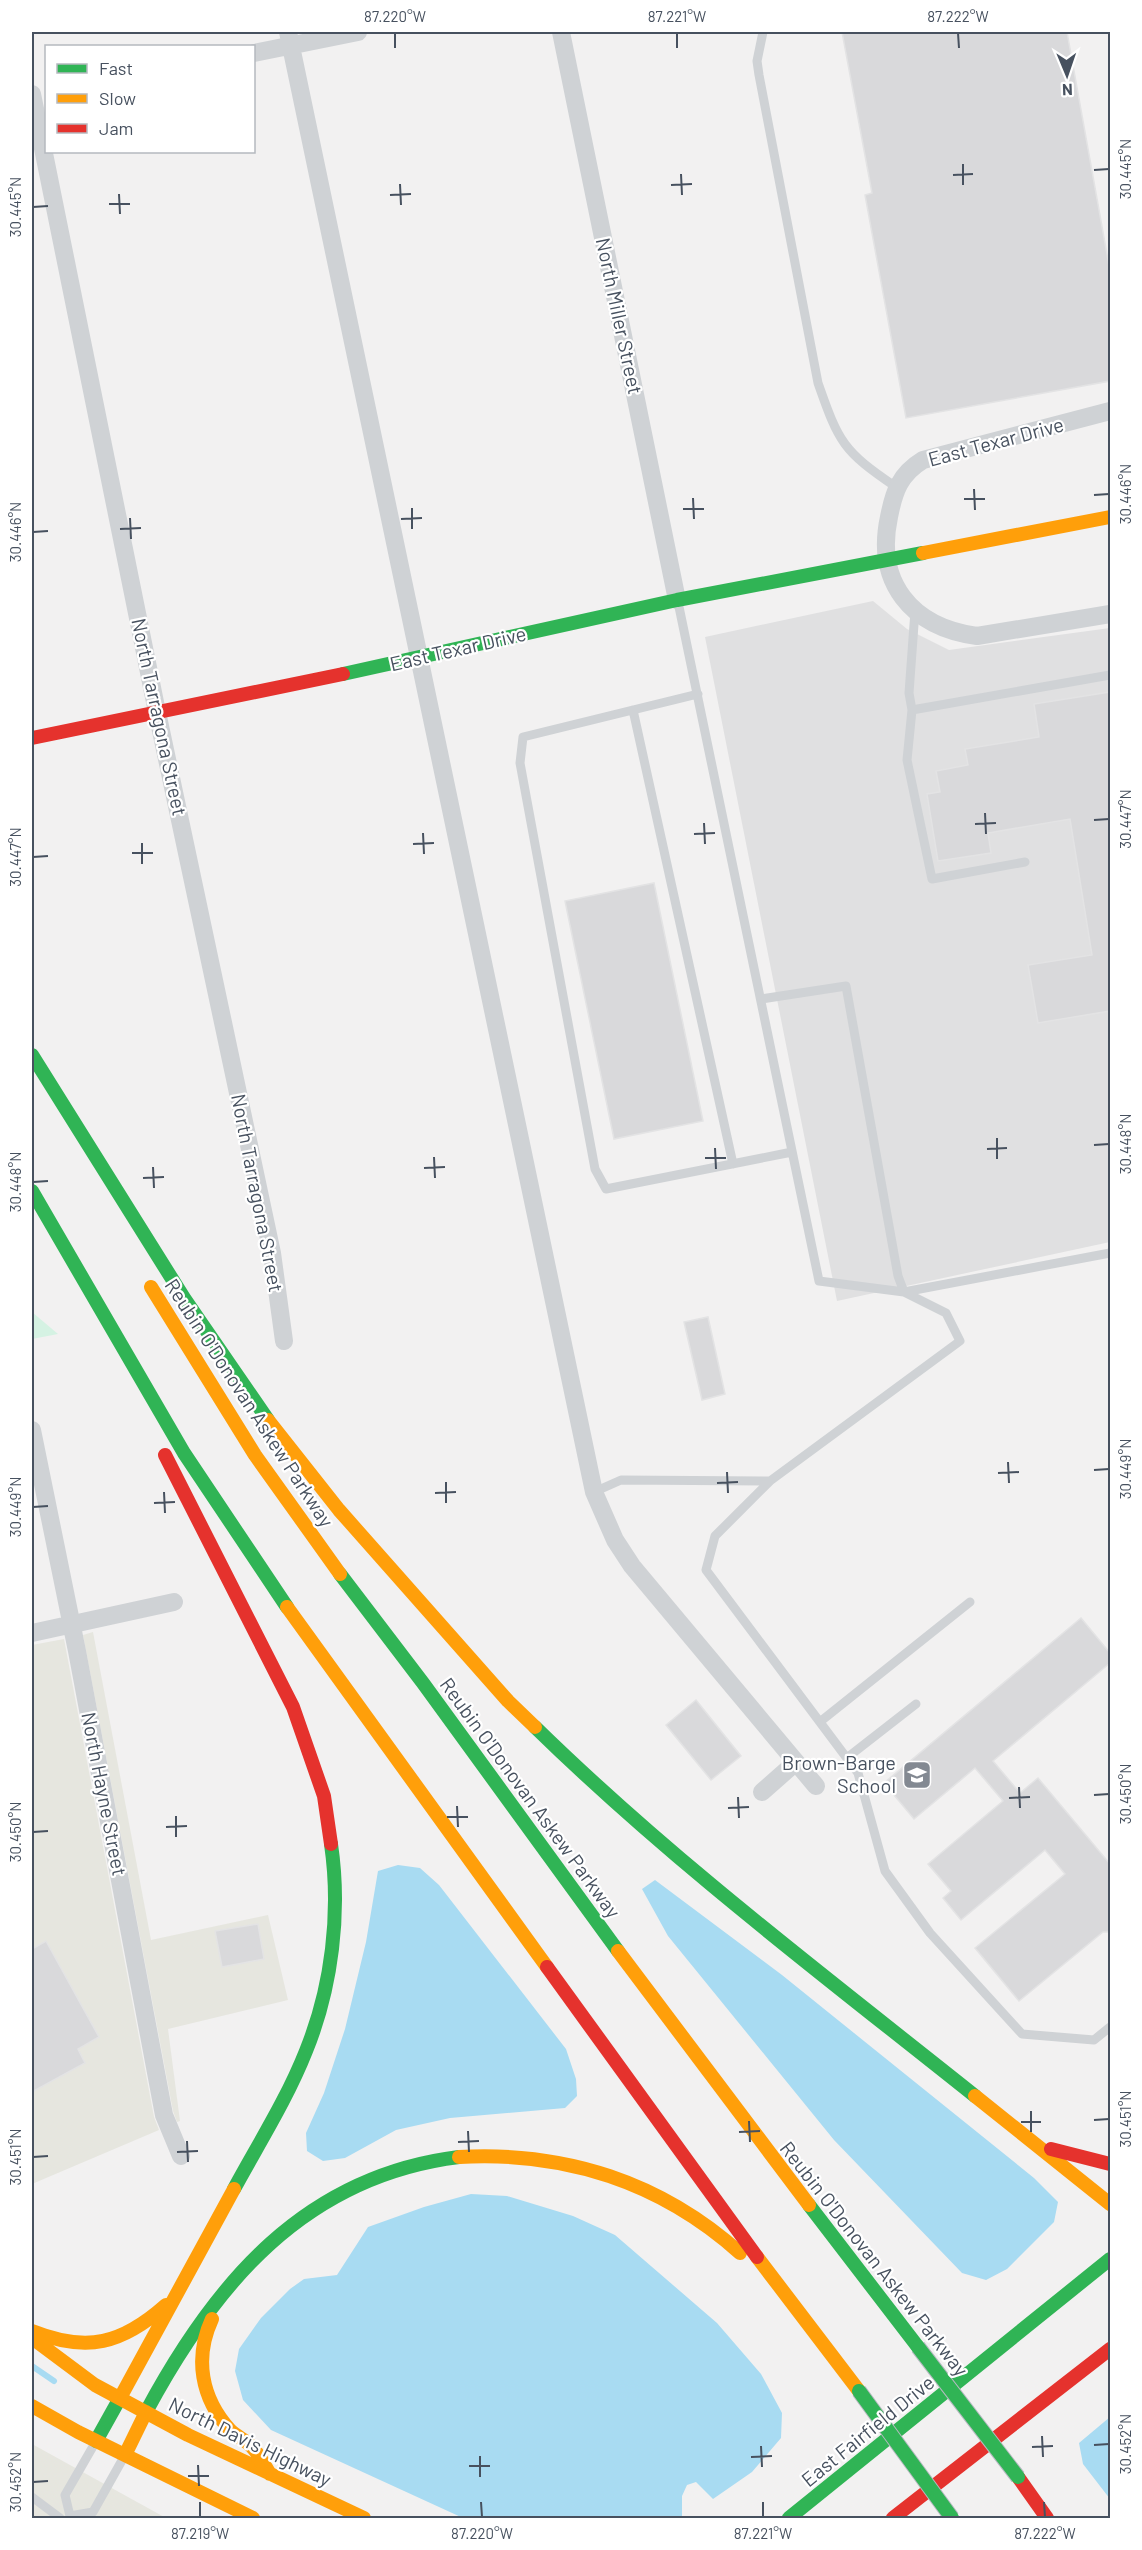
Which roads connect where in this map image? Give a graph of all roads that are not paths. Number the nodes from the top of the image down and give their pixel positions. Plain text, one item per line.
1 (358, 32) edge
2 (561, 32) edge
3 (763, 32) edge
4 (289, 38) edge
5 (255, 53) edge
6 (35, 96) edge
7 (45, 146) edge
8 (46, 153) edge
9 (1110, 411) edge
10 (897, 487) junction
11 (1110, 517) edge
12 (885, 562) junction
13 (677, 600) junction
14 (915, 611) junction
15 (1110, 614) edge
16 (421, 658) junction
17 (1110, 675) edge
18 (698, 694) junction
19 (633, 710) junction
20 (912, 710) junction
21 (157, 712) junction
22 (32, 738) edge
23 (1025, 862) dead end
24 (761, 999) junction
25 (32, 1055) edge
26 (32, 1067) edge
27 (60, 1127) dead end
28 (792, 1152) junction
29 (734, 1164) junction
30 (32, 1191) edge
31 (1110, 1253) edge
32 (143, 1275) dead end
33 (904, 1292) junction
34 (284, 1341) dead end
35 (152, 1397) junction
36 (32, 1431) edge
37 (770, 1481) junction
38 (594, 1492) junction
39 (174, 1602) dead end
40 (970, 1602) dead end
41 (71, 1626) junction
42 (32, 1634) edge
43 (916, 1704) dead end
44 (821, 1721) junction
45 (848, 1757) junction
46 (796, 1762) junction
47 (816, 1786) dead end
48 (762, 1792) dead end
49 (1110, 2027) edge
50 (1038, 2145) junction
51 (181, 2156) dead end
52 (1110, 2164) edge
53 (1110, 2204) edge
54 (1110, 2259) edge
55 (236, 2276) junction
56 (178, 2293) junction
57 (802, 2320) junction
58 (32, 2331) edge
59 (32, 2338) edge
60 (1110, 2349) edge
61 (120, 2398) junction
62 (32, 2406) edge
63 (146, 2412) junction
64 (96, 2441) junction
65 (124, 2456) junction
66 (270, 2474) junction
67 (32, 2497) edge
68 (69, 2517) edge
69 (60, 2518) edge
70 (253, 2518) edge
71 (364, 2518) edge
72 (789, 2518) edge
73 (893, 2518) edge
74 (952, 2518) edge
75 (1047, 2518) edge

1 - 4 street
2 - 13 street, North Miller Street
3 - 10 lane
4 - 5 street
4 - 16 street
6 - 7 street, North Tarragona Street
8 - 21 street, North Tarragona Street
9 - 10 street, East Texar Drive
10 - 12 street, East Texar Drive
11 - 12 main road, East Texar Drive
12 - 13 main road, East Texar Drive
12 - 14 street, East Texar Drive
13 - 16 main road, East Texar Drive
13 - 18 lane
14 - 15 street, East Texar Drive
14 - 20 lane
16 - 21 main road, East Texar Drive
16 - 38 street
17 - 20 lane
18 - 19 lane
18 - 24 lane
19 - 29 lane
19 - 29 lane
20 - 23 lane
21 - 22 main road, East Texar Drive
21 - 34 street, North Tarragona Street
24 - 28 lane
24 - 33 lane
25 - 50 main road
26 - 27 main road
28 - 29 lane
28 - 33 lane
30 - 35 main road
31 - 33 lane
32 - 75 main road, Reubin O'Donovan Askew Parkway, bridge
33 - 37 lane
35 - 56 main road
35 - 57 main road
36 - 41 street, North Hayne Street
37 - 38 lane
37 - 44 lane
38 - 46 street
39 - 41 street
40 - 44 lane
41 - 42 street
41 - 51 street, North Hayne Street
43 - 45 lane
44 - 45 lane
45 - 49 lane
46 - 47 street
46 - 48 street
50 - 52 main road
50 - 53 main road
54 - 72 main road, East Fairfield Drive
55 - 57 main road
55 - 63 main road
55 - 66 main road
56 - 58 main road
56 - 61 main road
57 - 74 main road, bridge
59 - 61 main road, North Davis Highway
60 - 73 main road
61 - 63 main road, North Davis Highway
61 - 64 main road
62 - 64 main road
63 - 65 main road
63 - 66 main road, North Davis Highway
64 - 65 main road
64 - 68 lane
65 - 68 lane
65 - 70 main road
66 - 71 main road, North Davis Highway
67 - 69 lane

